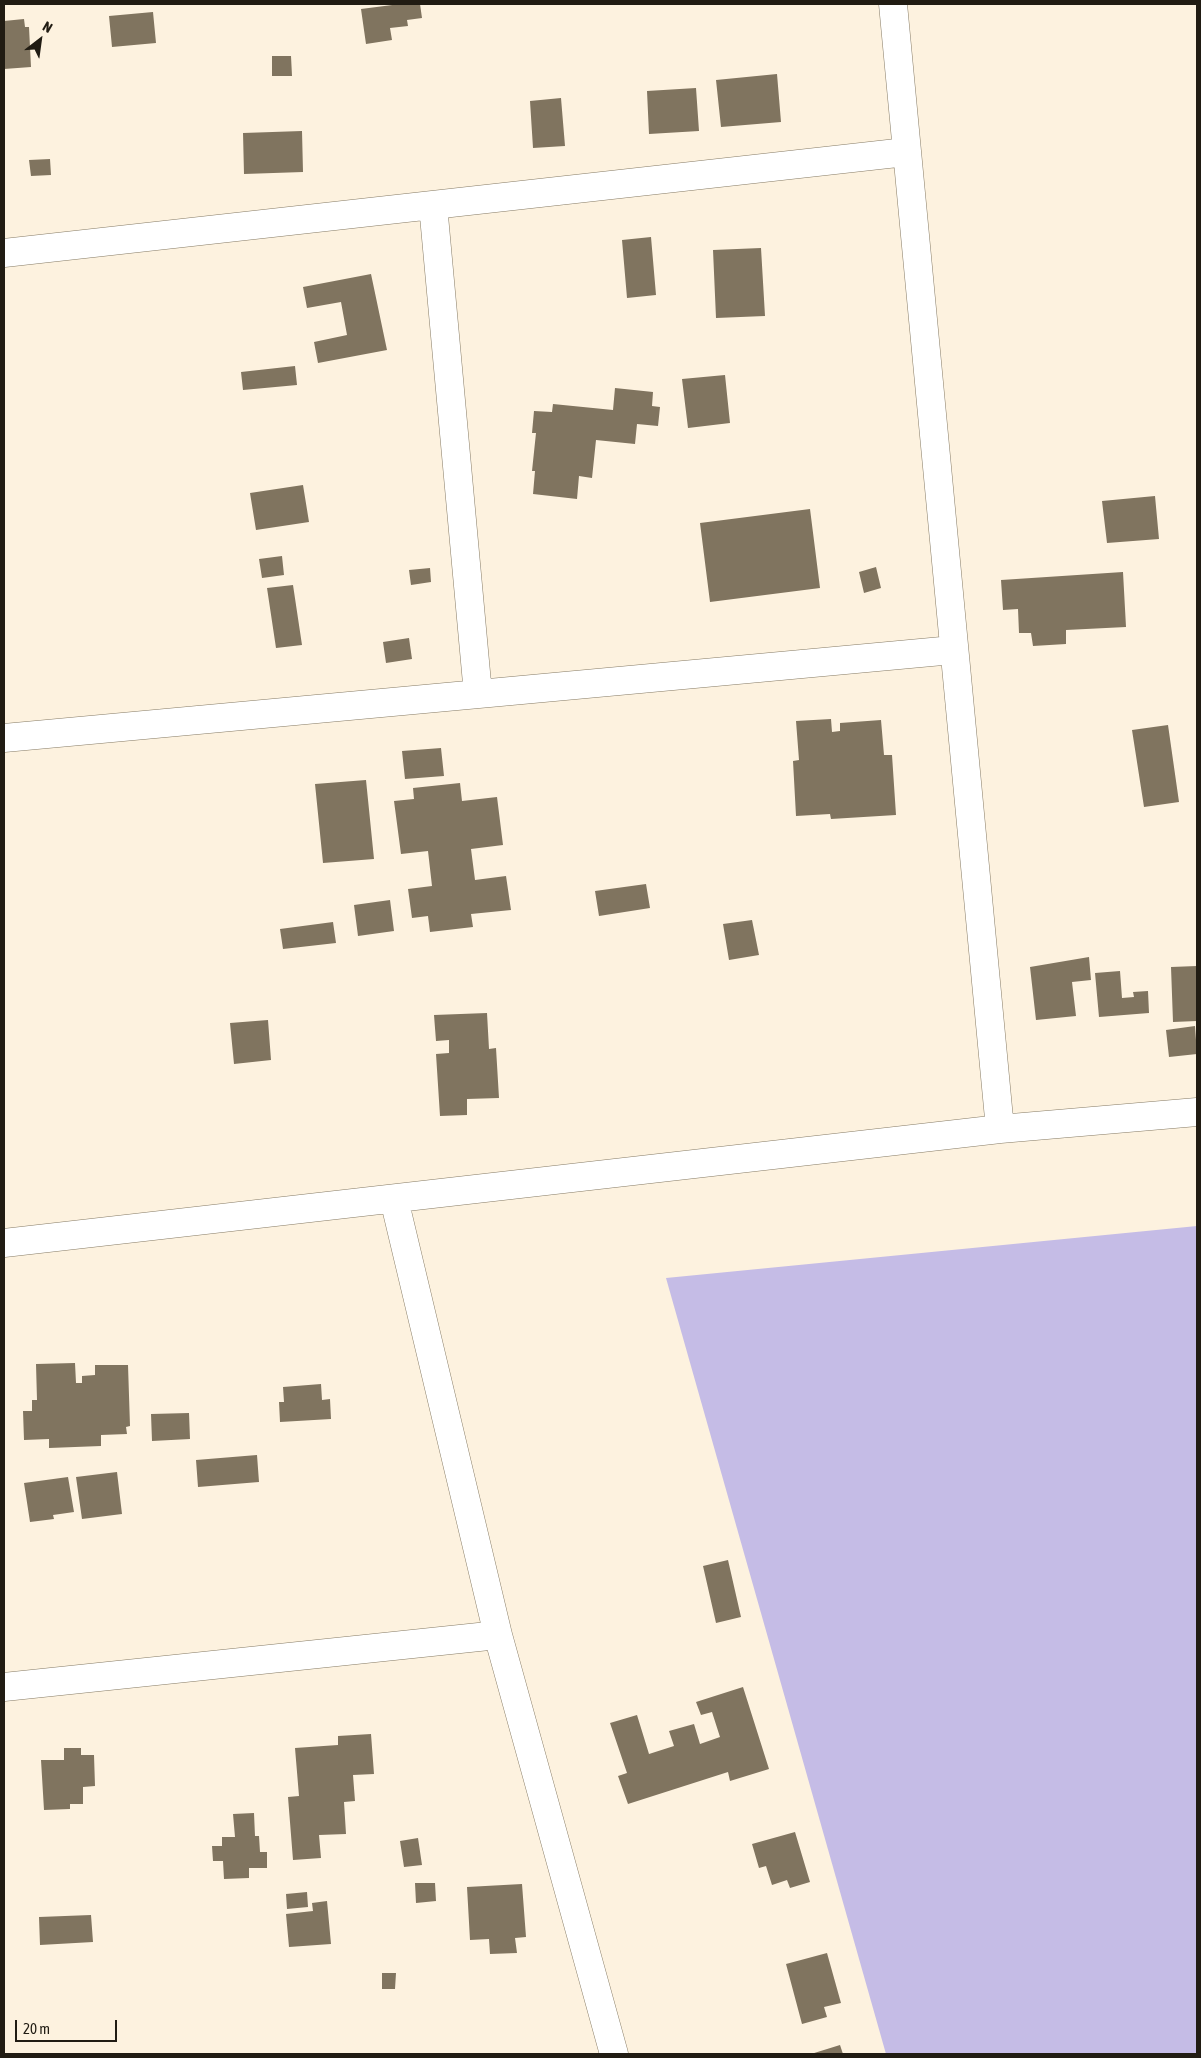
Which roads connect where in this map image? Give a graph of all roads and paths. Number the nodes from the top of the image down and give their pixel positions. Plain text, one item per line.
1 (892, 4) edge
2 (906, 152) junction
3 (432, 205) junction
4 (4, 253) edge
5 (953, 650) junction
6 (478, 694) junction
7 (4, 738) edge
8 (1197, 1112) edge
9 (1000, 1128) junction
10 (394, 1198) junction
11 (4, 1242) edge
12 (498, 1635) junction
13 (4, 1688) edge
14 (614, 2054) edge

1 - 2 street
2 - 3 street
2 - 5 street
3 - 4 street
3 - 6 street
5 - 6 street
5 - 9 street
6 - 7 street
8 - 9 street
9 - 10 street
10 - 11 street
10 - 12 street
12 - 13 street
12 - 14 street

